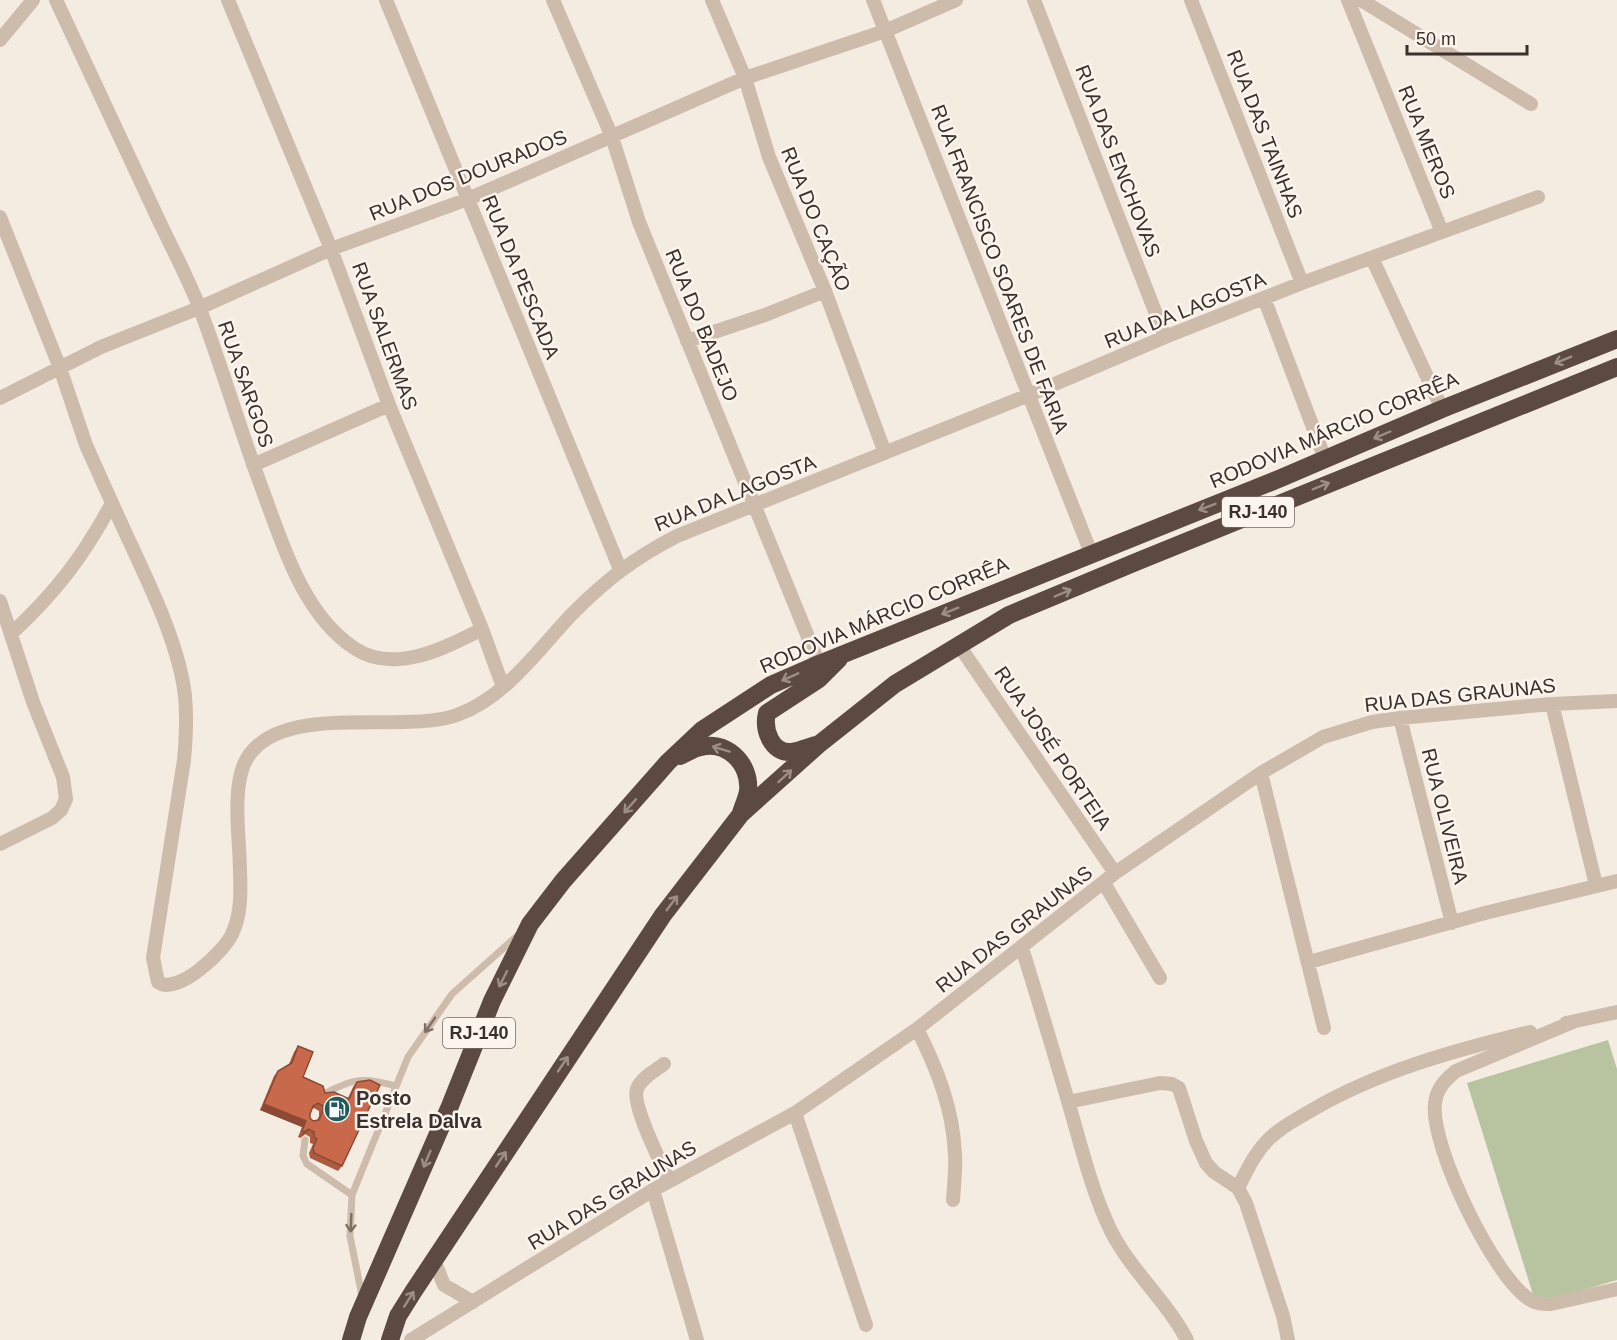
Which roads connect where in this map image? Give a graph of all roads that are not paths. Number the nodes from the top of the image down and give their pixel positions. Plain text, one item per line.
1 (33, 0) edge
2 (56, 0) edge
3 (228, 0) edge
4 (387, 0) edge
5 (553, 0) edge
6 (712, 0) edge
7 (873, 0) edge
8 (956, 0) edge
9 (1034, 0) edge
10 (1191, 0) edge
11 (1348, 0) edge
12 (1361, 0) edge
13 (885, 31) junction
14 (0, 40) edge
15 (745, 78) junction
16 (1531, 104) dead end
17 (612, 137) junction
18 (1538, 197) dead end
19 (468, 199) junction
20 (0, 217) edge
21 (1442, 232) junction
22 (332, 249) junction
23 (1372, 258) junction
24 (1302, 283) junction
25 (825, 291) junction
26 (1264, 298) junction
27 (199, 308) junction
28 (1165, 337) junction
29 (1617, 339) edge
30 (687, 341) junction
31 (1617, 367) edge
32 (60, 368) junction
33 (1029, 395) junction
34 (0, 398) edge
35 (389, 405) junction
36 (1442, 409) junction
37 (885, 453) junction
38 (1325, 459) junction
39 (253, 465) junction
40 (112, 503) junction
41 (753, 506) junction
42 (1091, 553) junction
43 (620, 569) junction
44 (0, 601) edge
45 (482, 629) junction
46 (11, 634) junction
47 (958, 644) junction
48 (844, 653) junction
49 (819, 664) junction
50 (503, 687) junction
51 (1617, 701) edge
52 (1552, 704) junction
53 (1400, 718) junction
54 (818, 744) junction
55 (668, 762) junction
56 (1261, 773) junction
57 (741, 814) junction
58 (0, 844) edge
59 (1115, 873) junction
60 (1617, 880) edge
61 (1104, 883) junction
62 (1596, 885) junction
63 (1452, 923) junction
64 (530, 924) junction
65 (1022, 948) junction
66 (1309, 962) junction
67 (1160, 978) dead end
68 (1617, 1012) edge
69 (1575, 1021) junction
70 (1324, 1028) dead end
71 (917, 1029) junction
72 (664, 1064) dead end
73 (396, 1086) junction
74 (324, 1094) edge
75 (1068, 1102) junction
76 (795, 1113) junction
77 (305, 1140) edge
78 (669, 1181) junction
79 (1238, 1188) junction
80 (653, 1190) junction
81 (352, 1195) junction
82 (953, 1200) dead end
83 (434, 1260) junction
84 (1617, 1289) edge
85 (473, 1302) junction
86 (363, 1305) junction
87 (866, 1325) dead end
88 (351, 1340) edge
89 (390, 1340) edge
90 (411, 1340) edge
91 (697, 1340) edge
92 (1187, 1340) edge
93 (1288, 1340) edge

1 - 14 street
2 - 27 street, RUA SARGOS
3 - 22 street, RUA SALERMAS
4 - 19 street, RUA DA PESCADA
5 - 17 street, RUA DO BADEJO
6 - 15 street, RUA DO CAÇÃO
7 - 13 street, RUA FRANCISCO SOARES DE FARIA
8 - 13 street, RUA DOS DOURADOS
9 - 28 street, RUA DAS ENCHOVAS
10 - 24 street, RUA DAS TAINHAS
11 - 21 street, RUA MEROS
12 - 16 street
13 - 15 street, RUA DOS DOURADOS
13 - 33 street, RUA FRANCISCO SOARES DE FARIA
15 - 17 street, RUA DOS DOURADOS
15 - 25 street, RUA DO CAÇÃO
17 - 19 street, RUA DOS DOURADOS
17 - 30 street, RUA DO BADEJO
18 - 21 street, RUA DA LAGOSTA
19 - 22 street, RUA DOS DOURADOS
19 - 43 street, RUA DA PESCADA
20 - 32 street
21 - 23 street, RUA DA LAGOSTA
22 - 27 street, RUA DOS DOURADOS
22 - 35 street, RUA SALERMAS
23 - 24 street, RUA DA LAGOSTA
23 - 36 street
24 - 26 street, RUA DA LAGOSTA
25 - 30 street
25 - 37 street, RUA DO CAÇÃO
26 - 28 street, RUA DA LAGOSTA
26 - 38 street
27 - 32 street, RUA DOS DOURADOS
27 - 39 street, RUA SARGOS
28 - 33 street, RUA DA LAGOSTA
29 -> 36 highway, RODOVIA MÁRCIO CORRÊA / RJ-140
30 - 41 street, RUA DO BADEJO
47 -> 31 highway, RJ-140
32 - 34 street, RUA DOS DOURADOS
32 - 40 street
33 - 37 street, RUA DA LAGOSTA
33 - 42 street, RUA FRANCISCO SOARES DE FARIA
35 - 39 street
35 - 45 street, RUA SALERMAS
36 -> 38 highway, RODOVIA MÁRCIO CORRÊA / RJ-140
37 - 41 street, RUA DA LAGOSTA
38 -> 42 highway, RODOVIA MÁRCIO CORRÊA / RJ-140
39 - 45 street, RUA SARGOS
40 - 46 street
40 - 50 street, RUA DA LAGOSTA
41 - 43 street, RUA DA LAGOSTA
41 - 49 street, RUA DO BADEJO
42 -> 48 highway, RODOVIA MÁRCIO CORRÊA / RJ-140
43 - 50 street, RUA DA LAGOSTA
44 - 46 street
45 - 50 street, RUA SALERMAS
46 - 58 street
47 - 54 highway, RJ-140
47 - 59 street, RUA JOSÉ PORTEIA
48 - 49 highway, RODOVIA MÁRCIO CORRÊA / RJ-140
48 - 54 highway
49 -> 55 highway, RODOVIA MÁRCIO CORRÊA / RJ-140
51 - 52 street, RUA DAS GRAUNAS
52 - 53 street, RUA DAS GRAUNAS
52 - 62 street
53 - 56 street, RUA DAS GRAUNAS
53 - 63 street, RUA OLIVEIRA
57 -> 54 highway, RJ-140
57 -> 55 highway
55 -> 64 highway, RODOVIA MÁRCIO CORRÊA / RJ-140
56 - 59 street, RUA DAS GRAUNAS
56 - 66 street
83 -> 57 highway, RJ-140
59 - 61 street, RUA DAS GRAUNAS
60 - 62 street
61 - 65 street, RUA DAS GRAUNAS
61 - 67 street
62 - 63 street
63 - 66 street
64 -> 73 lane
64 -> 86 highway, RODOVIA MÁRCIO CORRÊA / RJ-140
65 - 71 street, RUA DAS GRAUNAS
65 - 75 street
66 - 70 street
68 - 69 street
69 - 79 street
69 - 84 street
71 - 76 street, RUA DAS GRAUNAS
71 - 82 street
72 - 78 street
73 - 74 lane
73 - 81 lane
75 - 79 street
75 - 92 street
76 - 78 street, RUA DAS GRAUNAS
76 - 87 street
77 - 81 lane
78 - 80 street, RUA DAS GRAUNAS
79 - 93 street
80 - 85 street, RUA DAS GRAUNAS
80 - 91 street
81 -> 86 lane
83 - 85 street
89 -> 83 highway, RJ-140
85 - 90 street, RUA DAS GRAUNAS
86 - 88 highway, RODOVIA MÁRCIO CORRÊA / RJ-140

